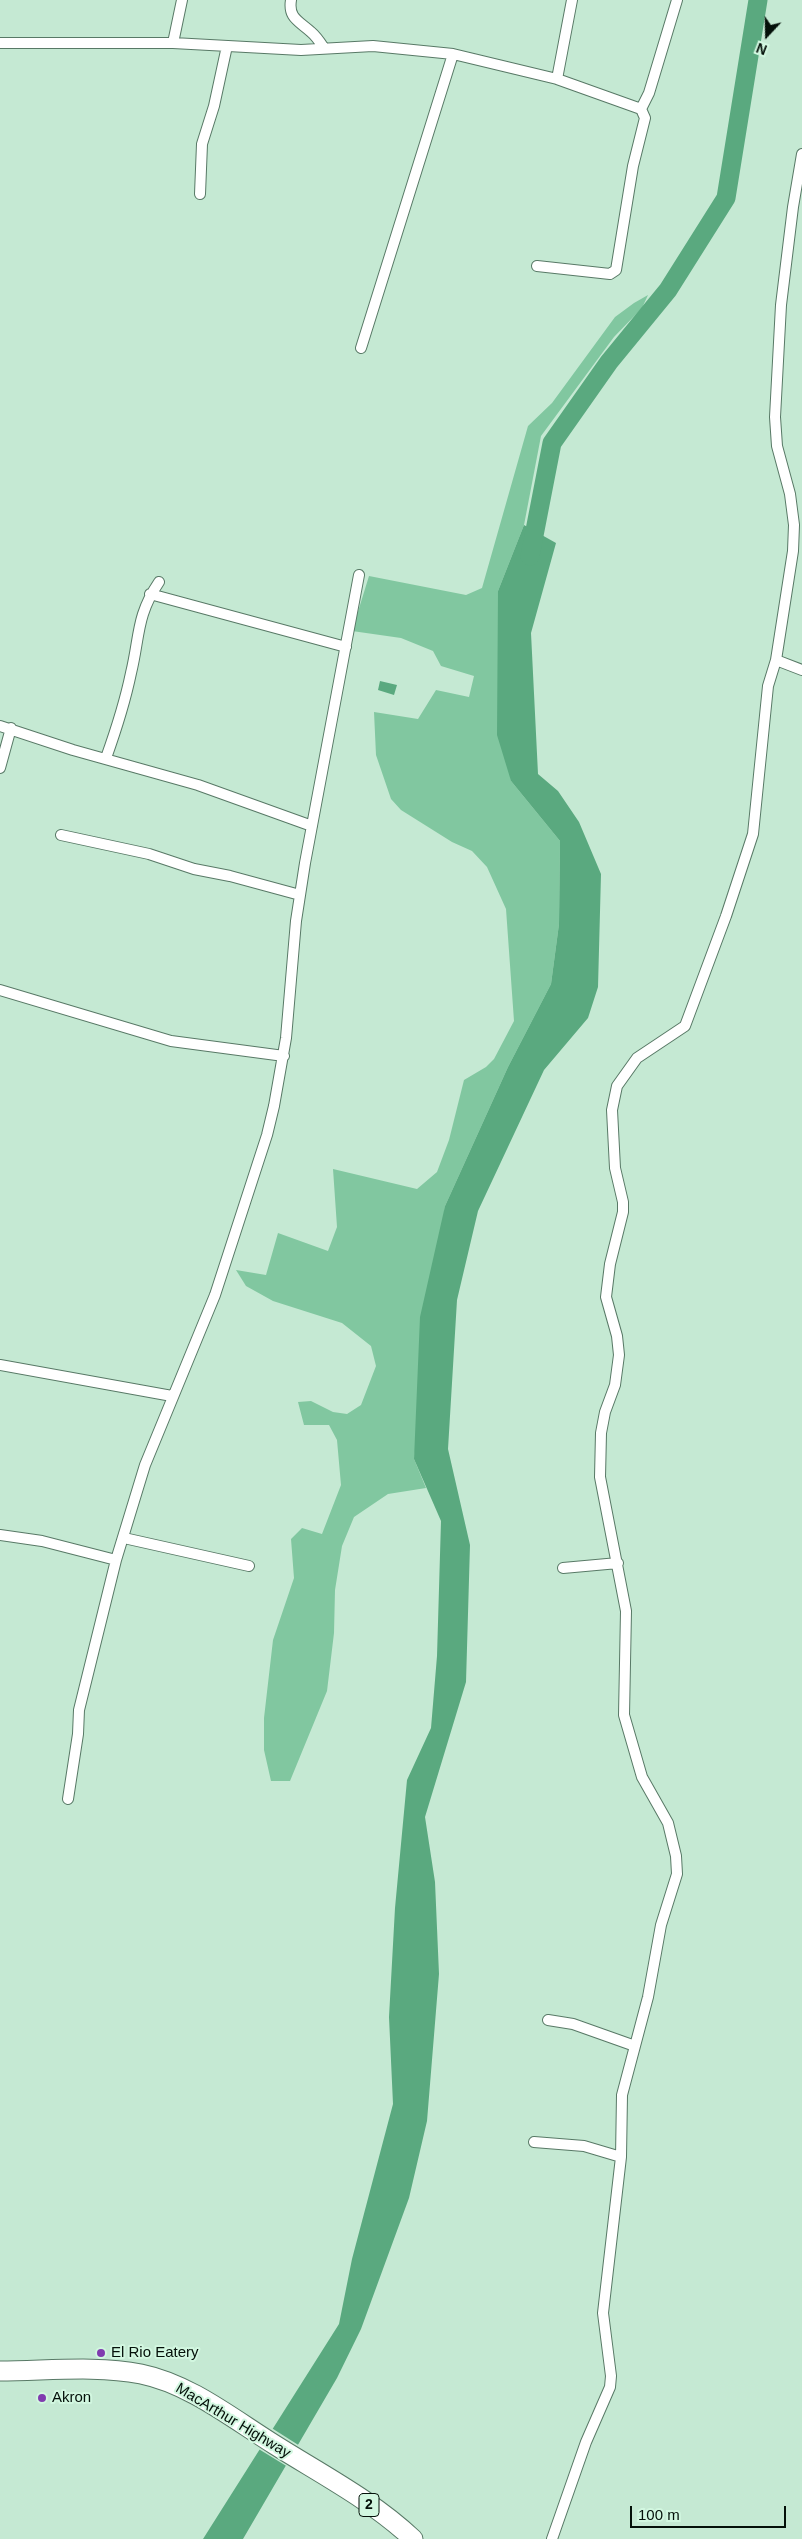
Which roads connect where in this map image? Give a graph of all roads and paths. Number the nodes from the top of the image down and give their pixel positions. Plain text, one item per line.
1 (182, 0) edge
2 (291, 0) edge
3 (572, 0) edge
4 (677, 0) edge
5 (0, 43) edge
6 (173, 43) junction
7 (227, 46) junction
8 (324, 48) junction
9 (453, 54) junction
10 (557, 79) junction
11 (641, 109) junction
12 (802, 154) edge
13 (200, 194) dead end
14 (537, 266) dead end
15 (361, 348) dead end
16 (359, 575) dead end
17 (159, 582) dead end
18 (150, 594) junction
19 (346, 647) junction
20 (776, 660) junction
21 (802, 670) edge
22 (0, 726) edge
23 (11, 728) junction
24 (106, 758) junction
25 (0, 768) edge
26 (312, 826) junction
27 (61, 836) dead end
28 (300, 896) junction
29 (0, 990) edge
30 (284, 1056) junction
31 (0, 1365) edge
32 (172, 1396) junction
33 (0, 1535) edge
34 (124, 1538) junction
35 (116, 1560) junction
36 (618, 1563) junction
37 (249, 1566) dead end
38 (563, 1568) dead end
39 (68, 1799) dead end
40 (548, 2020) dead end
41 (635, 2046) junction
42 (534, 2142) dead end
43 (621, 2157) junction
44 (0, 2371) edge
45 (413, 2539) edge
46 (552, 2539) edge

1 - 6 street
2 - 8 street
3 - 10 street
4 - 11 street
5 - 6 street
6 - 7 street
7 - 8 street
7 - 13 street
8 - 9 street
9 - 10 street
9 - 15 street
10 - 11 street
11 - 14 street
12 - 20 street
16 - 19 street
17 - 18 street
18 - 19 street
18 - 24 street
19 - 26 street
20 - 21 street
20 - 36 street
22 - 23 street
23 - 24 street
23 - 25 street
24 - 26 street
26 - 28 street
27 - 28 street
28 - 30 street
29 - 30 street
30 - 32 street
31 - 32 street
32 - 34 street
33 - 35 street
34 - 35 street
34 - 37 street
35 - 39 street
36 - 38 street
36 - 41 street
40 - 41 street
41 - 43 street
42 - 43 street
43 - 46 street
44 - 45 highway, MacArthur Highway / 2

